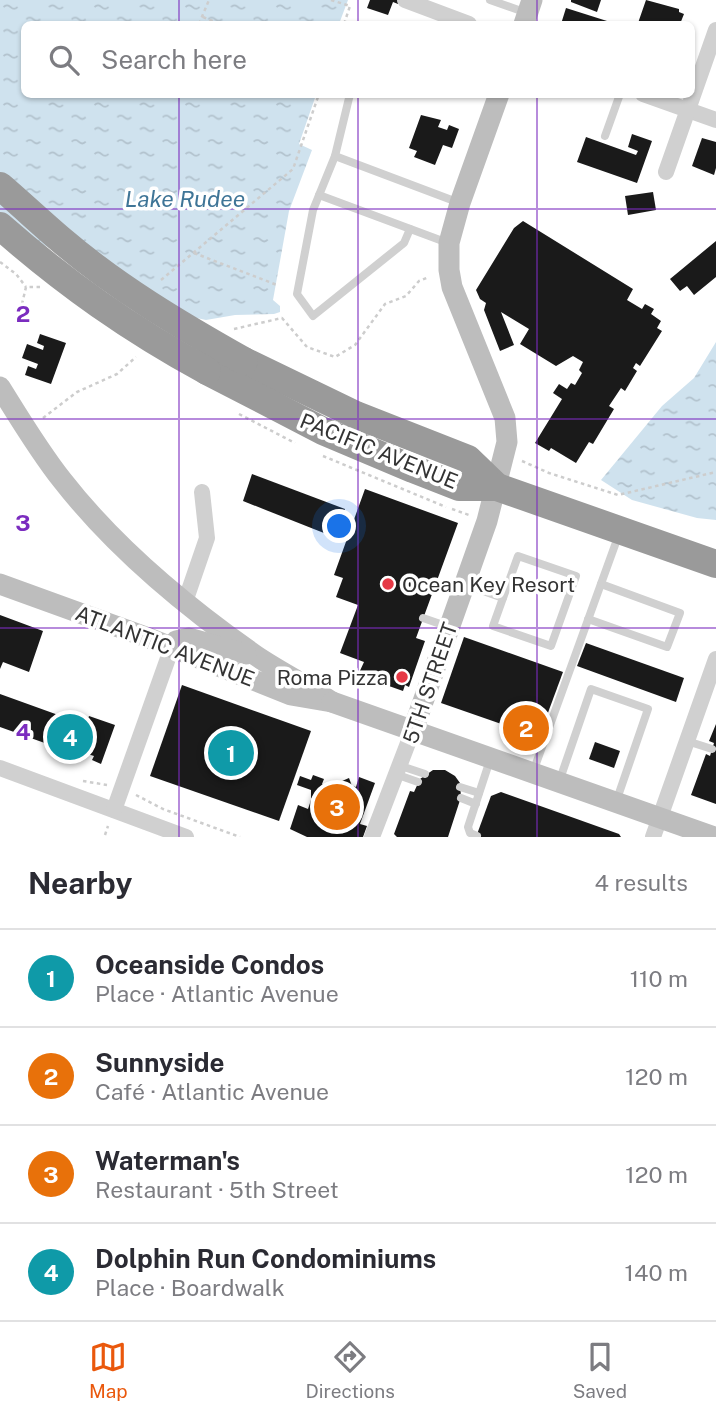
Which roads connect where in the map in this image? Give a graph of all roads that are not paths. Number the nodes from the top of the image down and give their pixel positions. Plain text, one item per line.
1 (405, 0) edge
2 (490, 0) edge
3 (528, 13) edge
4 (461, 21) edge
5 (716, 32) edge
6 (695, 90) edge
7 (349, 98) edge
8 (498, 98) edge
9 (619, 98) edge
10 (654, 98) edge
11 (692, 98) edge
12 (688, 110) junction
13 (716, 120) edge
14 (605, 136) dead end
15 (335, 156) junction
16 (666, 172) dead end
17 (0, 186) edge
18 (319, 195) junction
19 (460, 203) junction
20 (0, 226) edge
21 (410, 229) junction
22 (449, 243) junction
23 (0, 387) edge
24 (497, 487) junction
25 (202, 492) dead end
26 (620, 531) junction
27 (716, 564) edge
28 (0, 584) edge
29 (464, 584) junction
30 (601, 584) junction
31 (503, 598) junction
32 (186, 602) junction
33 (423, 618) dead end
34 (588, 619) junction
35 (449, 626) junction
36 (172, 647) junction
37 (259, 657) junction
38 (716, 659) edge
39 (332, 702) junction
40 (413, 730) junction
41 (687, 741) junction
42 (712, 749) dead end
43 (491, 758) junction
44 (0, 768) edge
45 (399, 770) junction
46 (532, 772) junction
47 (425, 774) dead end
48 (418, 782) dead end
49 (559, 782) junction
50 (460, 787) dead end
51 (479, 793) junction
52 (461, 799) dead end
53 (616, 802) junction
54 (475, 804) junction
55 (111, 817) junction
56 (656, 828) edge
57 (477, 836) edge
58 (187, 837) edge
59 (372, 837) edge
60 (714, 837) edge

1 - 4 street
2 - 3 lane
5 - 6 street
7 - 15 lane
8 - 19 street, 5TH STREET
9 - 14 lane
10 - 12 street
11 - 12 street
12 - 13 street
12 - 16 street
15 - 18 lane
15 - 19 lane
17 - 24 highway, bridge
18 - 21 lane
18 - 21 lane
19 - 22 street, 5TH STREET
20 - 24 highway, PACIFIC AVENUE, bridge
21 - 22 lane
22 - 24 street, 5TH STREET
23 - 32 street, ATLANTIC AVENUE
24 - 26 highway, PACIFIC AVENUE
24 - 29 street, 5TH STREET
25 - 32 street
26 - 27 highway, PACIFIC AVENUE
26 - 30 lane
28 - 36 street, ATLANTIC AVENUE
29 - 31 lane
29 - 35 street, 5TH STREET
30 - 34 lane
30 - 34 lane
31 - 31 lane
32 - 37 street, ATLANTIC AVENUE
33 - 35 lane
34 - 46 lane
35 - 40 street, 5TH STREET
36 - 37 street
36 - 39 street, ATLANTIC AVENUE
36 - 55 street
37 - 39 street, ATLANTIC AVENUE
38 - 41 street
39 - 40 street, ATLANTIC AVENUE
40 - 43 street, ATLANTIC AVENUE
40 - 45 street, 5TH STREET
41 - 42 lane
41 - 56 street
43 - 46 street, ATLANTIC AVENUE
43 - 51 lane
44 - 55 street
45 - 47 lane
45 - 48 lane
45 - 59 street, 5TH STREET
46 - 49 street, ATLANTIC AVENUE
49 - 53 street, ATLANTIC AVENUE
49 - 53 lane
50 - 51 lane
51 - 54 lane
52 - 54 lane
53 - 56 street, ATLANTIC AVENUE
54 - 57 lane
55 - 58 street
56 - 60 street, ATLANTIC AVENUE

